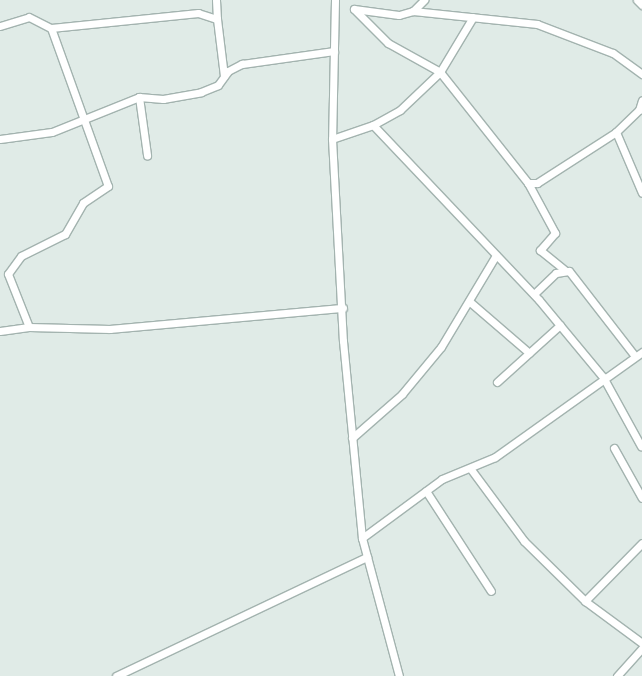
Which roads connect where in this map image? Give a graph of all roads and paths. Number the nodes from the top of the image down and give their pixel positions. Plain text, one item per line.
1 (216, 0) edge
2 (335, 0) edge
3 (424, 0) edge
4 (637, 0) edge
5 (642, 5) edge
6 (413, 12) junction
7 (473, 17) junction
8 (217, 18) junction
9 (0, 26) edge
10 (51, 28) junction
11 (334, 51) junction
12 (440, 72) junction
13 (642, 74) edge
14 (224, 77) junction
15 (139, 96) junction
16 (642, 100) edge
17 (82, 121) junction
18 (374, 125) junction
19 (616, 132) junction
20 (0, 139) edge
21 (332, 139) junction
22 (146, 155) dead end
23 (528, 184) junction
24 (642, 193) edge
25 (496, 255) junction
26 (564, 270) junction
27 (534, 294) junction
28 (470, 302) junction
29 (343, 308) junction
30 (560, 325) junction
31 (29, 327) junction
32 (0, 331) edge
33 (529, 353) junction
34 (639, 354) edge
35 (603, 377) junction
36 (497, 382) dead end
37 (352, 438) junction
38 (641, 446) edge
39 (614, 448) dead end
40 (470, 468) junction
41 (426, 490) junction
42 (642, 498) edge
43 (362, 538) junction
44 (642, 543) edge
45 (366, 557) junction
46 (491, 592) dead end
47 (585, 601) junction
48 (642, 643) edge
49 (642, 648) edge
50 (116, 676) edge
51 (399, 676) edge
52 (617, 676) edge

1 - 8 street
2 - 11 street
3 - 6 street
4 - 5 street
6 - 7 street
6 - 12 street
7 - 12 street
7 - 13 street
8 - 10 street
8 - 14 street
9 - 10 street
10 - 17 street
11 - 14 street
11 - 21 street
12 - 18 street
12 - 23 street
14 - 15 street
15 - 17 street
15 - 22 street
16 - 19 street
17 - 20 street
17 - 31 street
18 - 21 street
18 - 25 street
19 - 23 street
19 - 24 street
21 - 29 street
23 - 26 street
25 - 27 street
25 - 28 street
26 - 27 street
26 - 34 street
27 - 30 street
28 - 33 street
28 - 37 street
29 - 31 street
29 - 37 street
30 - 33 street
30 - 35 street
31 - 32 street
33 - 36 street
34 - 35 street
35 - 38 street
35 - 40 street
37 - 43 street
39 - 42 street
40 - 41 street
40 - 47 street
41 - 43 street
41 - 46 street
43 - 45 street
44 - 47 street
45 - 50 street
45 - 51 street
47 - 48 street
49 - 52 street

